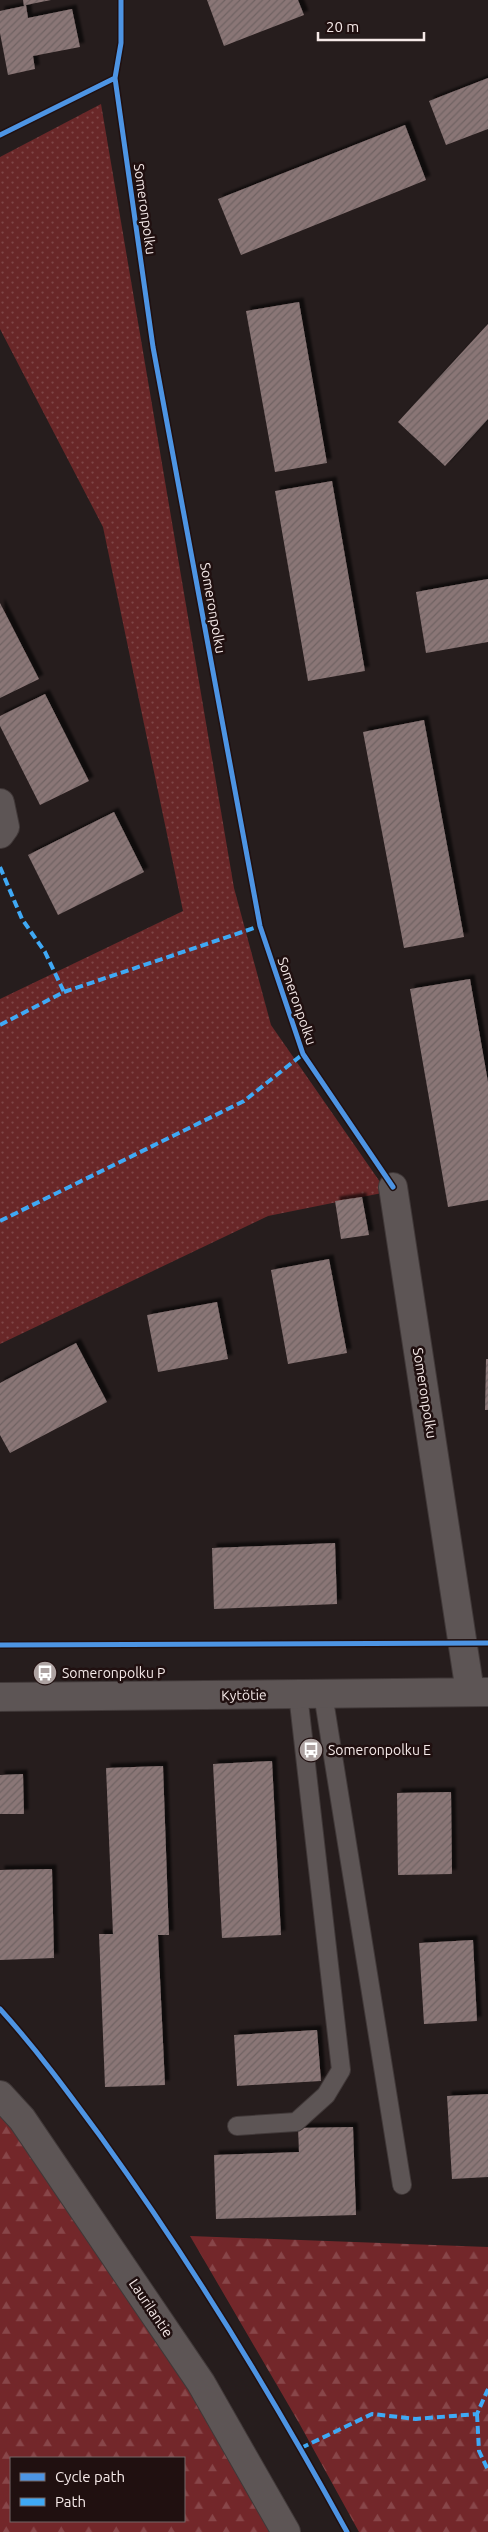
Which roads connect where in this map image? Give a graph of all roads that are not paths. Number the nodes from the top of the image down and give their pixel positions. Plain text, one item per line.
1 (0, 803) edge
2 (0, 834) edge
3 (393, 1186) dead end
4 (479, 1692) edge
5 (310, 1694) junction
6 (0, 1697) edge
7 (0, 2095) edge
8 (237, 2126) dead end
9 (402, 2185) dead end
10 (286, 2532) edge

1 - 2 street
3 - 4 street, Someronpolku
4 - 5 street, Kytötie
5 - 6 street, Kytötie
5 - 8 lane
5 - 9 lane
7 - 10 street, Laurilantie

